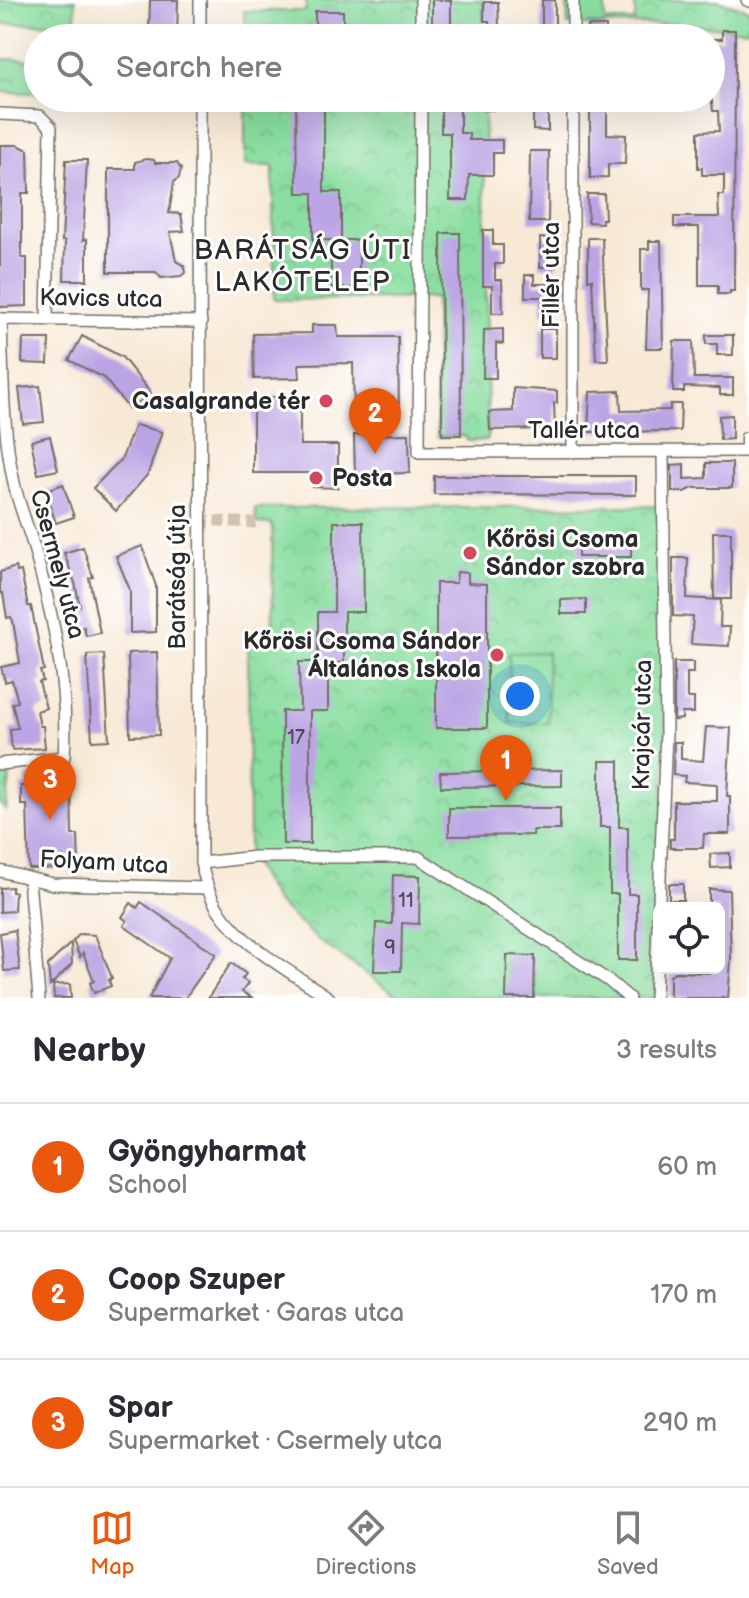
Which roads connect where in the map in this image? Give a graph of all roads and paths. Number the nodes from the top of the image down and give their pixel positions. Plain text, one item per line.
1 (200, 0) edge
2 (421, 0) edge
3 (573, 0) edge
4 (200, 24) edge
5 (421, 24) edge
6 (573, 24) edge
7 (200, 112) edge
8 (421, 112) edge
9 (573, 112) edge
10 (0, 114) edge
11 (0, 319) edge
12 (47, 319) junction
13 (201, 322) junction
14 (745, 437) dead end
15 (747, 451) edge
16 (573, 452) junction
17 (663, 452) junction
18 (0, 764) edge
19 (201, 863) junction
20 (0, 871) edge
21 (29, 880) junction
22 (207, 888) junction
23 (39, 998) edge
24 (329, 998) edge
25 (629, 998) edge
26 (655, 998) edge

1 - 4 street
2 - 5 street
3 - 6 street
7 - 13 street, Barátság útja
8 - 16 street, Tallér utca
9 - 16 street, Fillér utca
10 - 12 street
11 - 12 street, Kavics utca
11 - 18 street, Csermely utca
12 - 13 street, Kavics utca
13 - 19 street, Barátság útja
14 - 15 street
15 - 17 street, Tallér utca
16 - 17 street, Tallér utca
17 - 26 street, Krajcár utca
19 - 22 street, Barátság útja
19 - 25 street
20 - 21 street, Folyam utca
21 - 22 street, Folyam utca
21 - 23 street
22 - 24 street, Barátság útja

